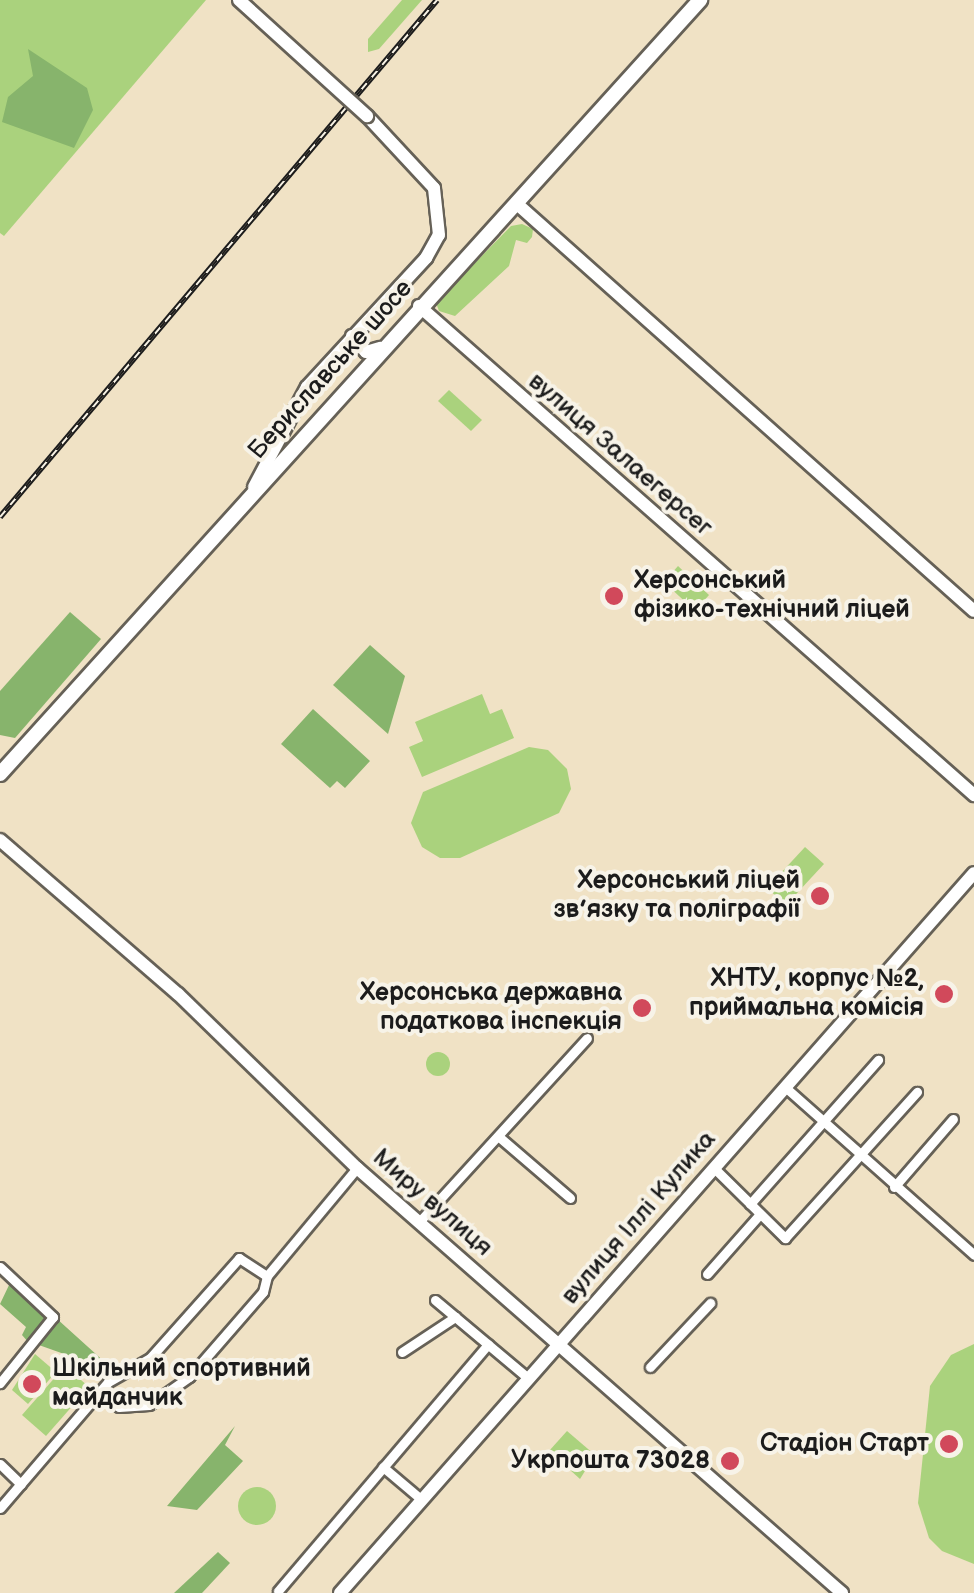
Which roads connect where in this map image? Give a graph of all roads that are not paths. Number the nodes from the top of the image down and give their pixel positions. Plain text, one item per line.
1 (238, 0) edge
2 (700, 0) edge
3 (516, 203) junction
4 (419, 306) junction
5 (352, 336) junction
6 (380, 348) junction
7 (254, 486) junction
8 (974, 612) edge
9 (0, 774) edge
10 (974, 794) edge
11 (0, 840) edge
12 (974, 874) edge
13 (587, 1038) dead end
14 (878, 1060) dead end
15 (785, 1087) junction
16 (917, 1092) dead end
17 (953, 1119) dead end
18 (822, 1122) junction
19 (498, 1136) junction
20 (858, 1157) junction
21 (357, 1168) junction
22 (714, 1168) junction
23 (894, 1187) junction
24 (570, 1198) dead end
25 (750, 1204) junction
26 (760, 1214) junction
27 (419, 1222) junction
28 (974, 1255) edge
29 (0, 1267) edge
30 (707, 1274) dead end
31 (267, 1276) junction
32 (435, 1300) dead end
33 (710, 1303) dead end
34 (455, 1317) junction
35 (560, 1342) junction
36 (488, 1344) junction
37 (402, 1352) dead end
38 (650, 1367) dead end
39 (528, 1378) junction
40 (0, 1383) edge
41 (99, 1393) junction
42 (0, 1464) edge
43 (383, 1467) junction
44 (21, 1484) junction
45 (422, 1500) junction
46 (0, 1508) edge
47 (278, 1590) dead end
48 (340, 1593) edge
49 (842, 1593) edge

1 - 5 street, bridge
2 - 3 main road, Бериславське шосе
3 - 4 main road, Бериславське шосе
3 - 8 street
4 - 6 main road, Бериславське шосе
4 - 10 street, вулиця Залаегерсег
5 - 6 street
5 - 7 street
6 - 7 main road, Бериславське шосе
7 - 9 main road, Бериславське шосе
11 - 21 street, Миру вулиця
12 - 15 street, вулиця Іллі Кулика
13 - 19 street
14 - 18 street
15 - 18 street
15 - 22 street, вулиця Іллі Кулика
16 - 20 street
17 - 23 street
18 - 20 street
18 - 25 street
19 - 24 street
19 - 27 street
20 - 23 street
20 - 26 street
21 - 27 street, Миру вулиця
21 - 31 street
22 - 25 street
22 - 35 street, вулиця Іллі Кулика
23 - 28 street
25 - 26 street
26 - 30 street
27 - 35 street, Миру вулиця
29 - 40 street
31 - 41 street
31 - 41 street
32 - 34 street
33 - 38 street
34 - 36 street
34 - 37 street
35 - 39 street, вулиця Іллі Кулика
35 - 49 street, Миру вулиця
36 - 39 street
36 - 43 street
39 - 45 street, вулиця Іллі Кулика
41 - 44 street
42 - 44 street
43 - 45 street
43 - 47 street
44 - 46 street
45 - 48 street, вулиця Іллі Кулика

